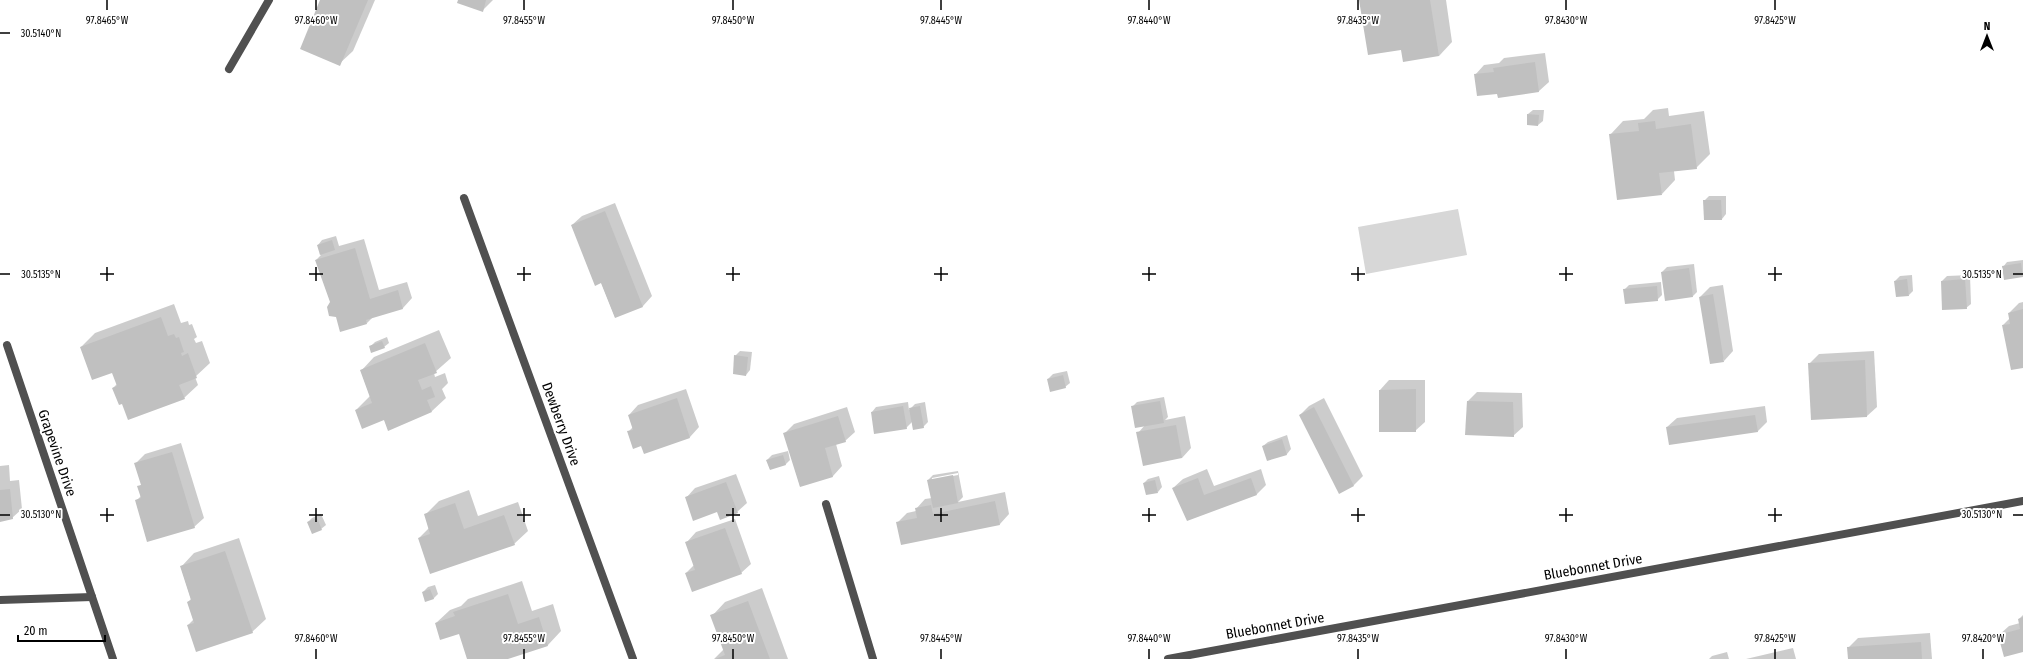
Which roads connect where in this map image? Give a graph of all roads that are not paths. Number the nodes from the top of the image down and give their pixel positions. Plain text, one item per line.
1 (268, 0) edge
2 (229, 68) dead end
3 (464, 198) dead end
4 (7, 345) dead end
5 (2023, 501) edge
6 (826, 504) dead end
7 (92, 597) junction
8 (0, 600) edge
9 (113, 659) edge
10 (633, 659) edge
11 (873, 659) edge
12 (1168, 659) edge

1 - 2 street
3 - 10 street, Dewberry Drive
4 - 7 street, Grapevine Drive
5 - 12 street, Bluebonnet Drive
6 - 11 street
7 - 8 street
7 - 9 street, Grapevine Drive

